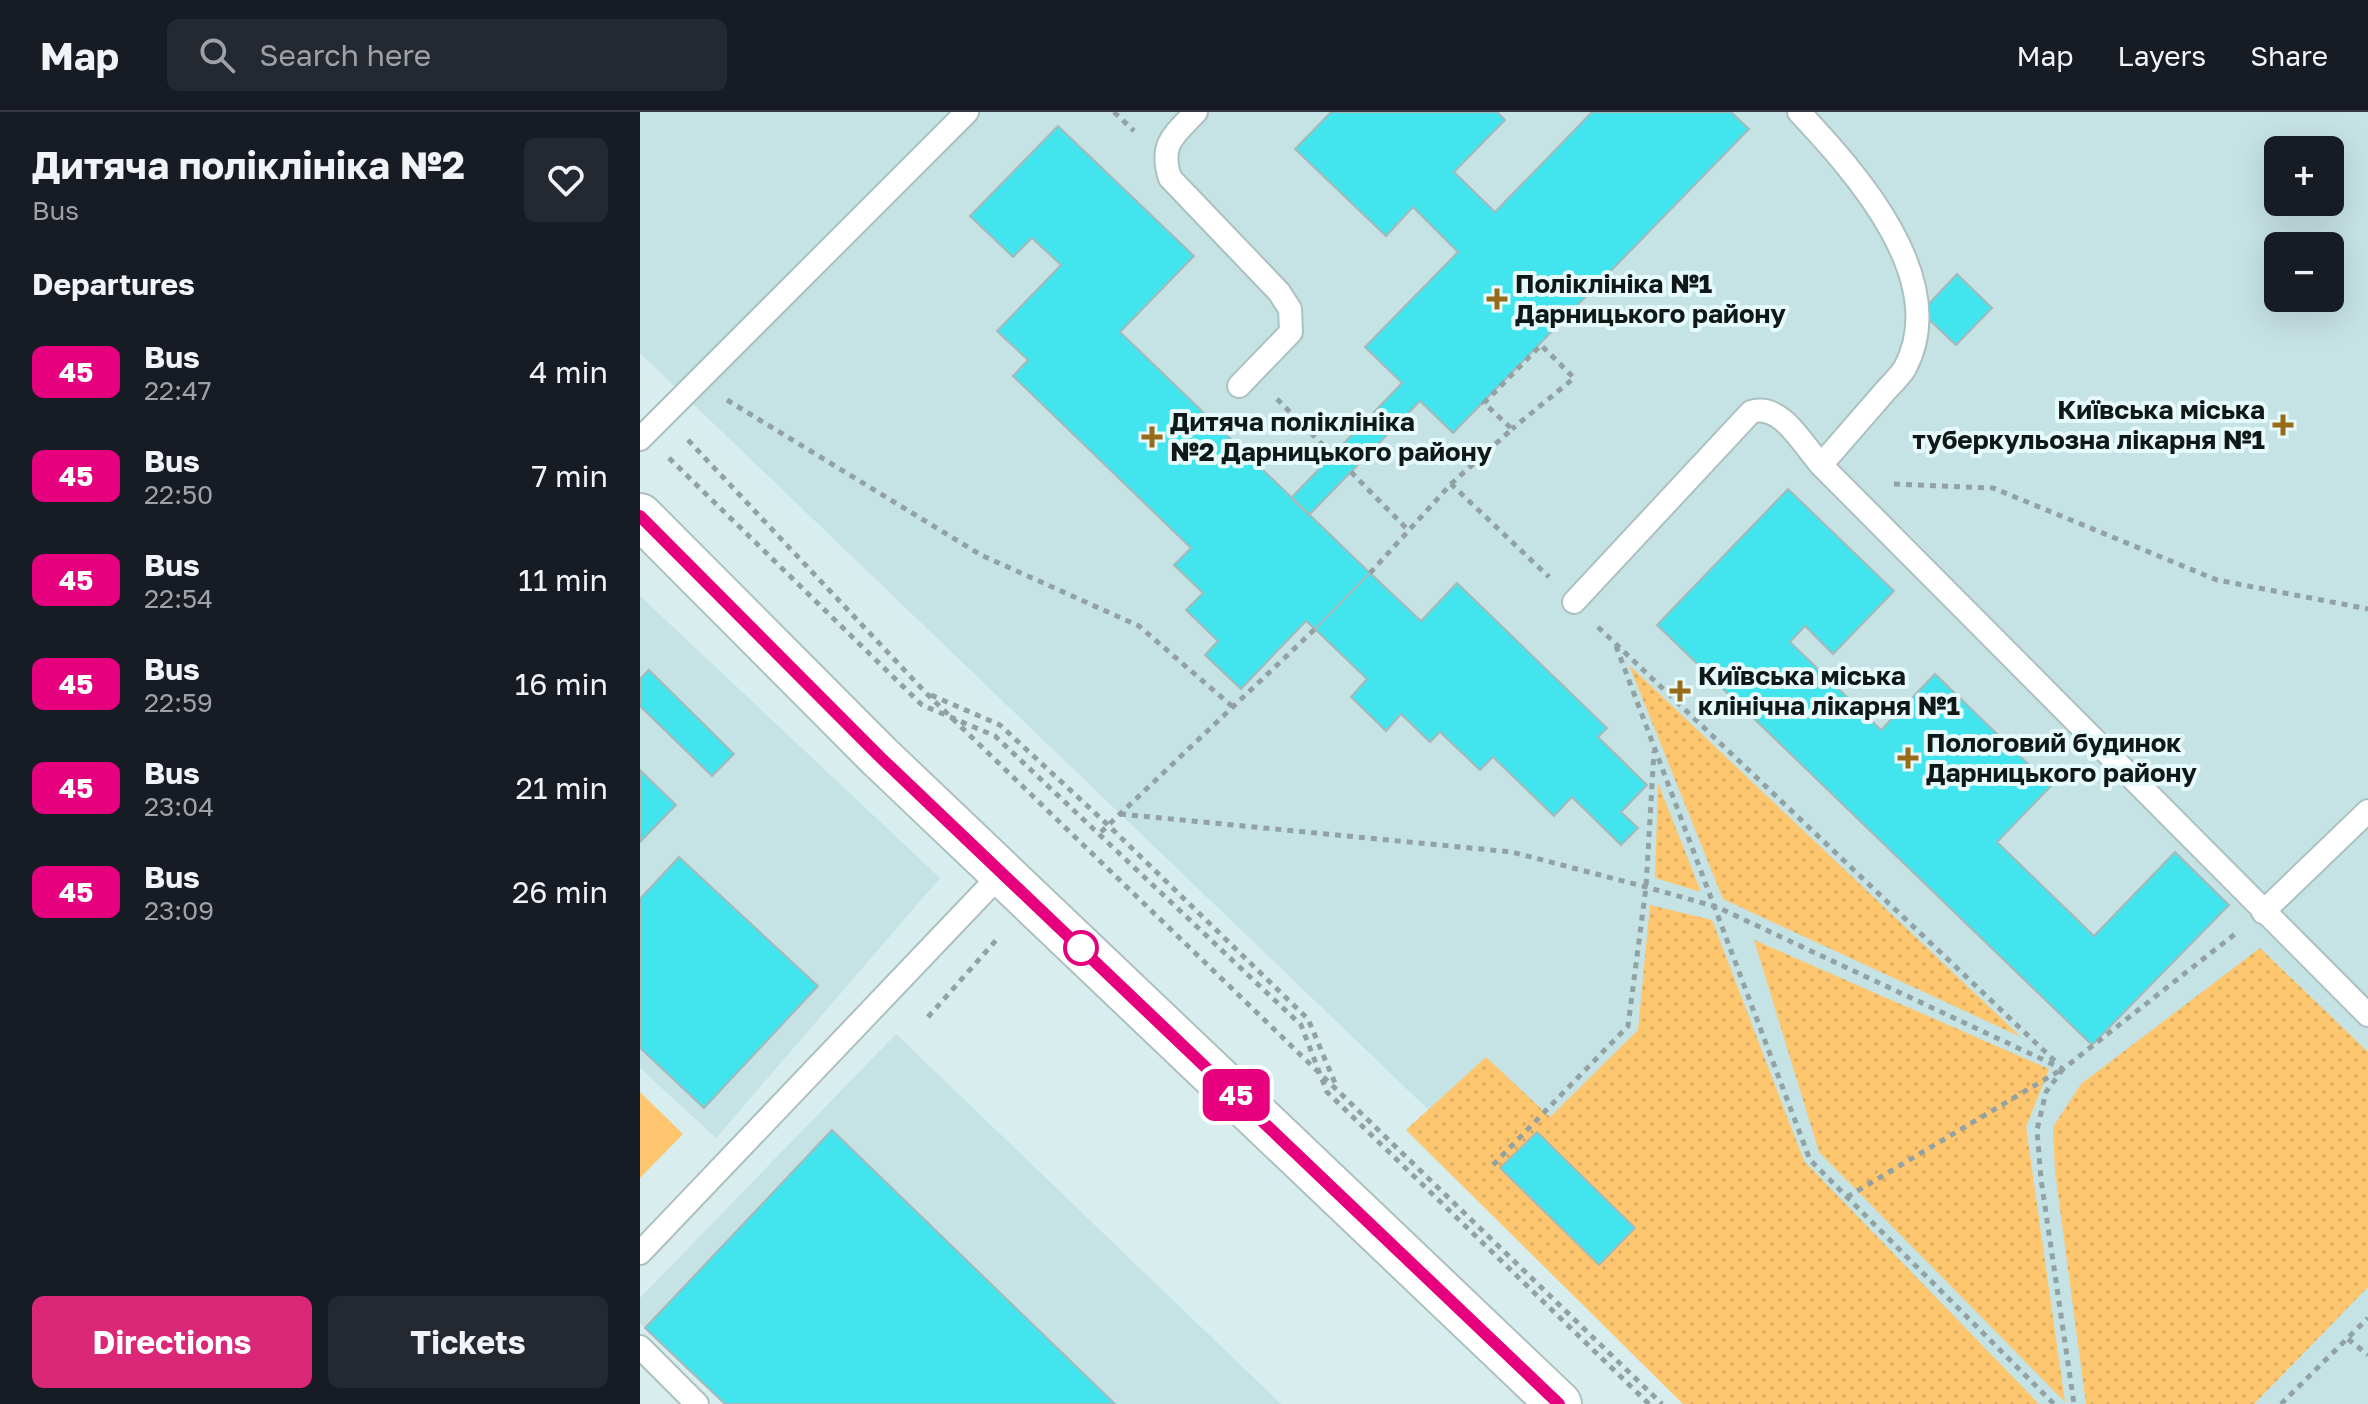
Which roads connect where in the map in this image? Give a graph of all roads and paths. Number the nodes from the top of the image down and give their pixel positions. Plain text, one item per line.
1 (967, 112) edge
2 (1196, 112) edge
3 (1799, 112) edge
4 (1245, 379) joint
5 (699, 382) junction
6 (664, 415) junction
7 (1512, 429) junction
8 (642, 436) edge
9 (1333, 455) dead end
10 (1821, 465) junction
11 (1351, 472) dead end
12 (1837, 482) junction
13 (1451, 484) junction
14 (640, 516) edge
15 (1409, 531) junction
16 (1370, 573) dead end
17 (1574, 602) junction
18 (2368, 609) edge
19 (1315, 629) dead end
20 (1615, 643) junction
21 (926, 693) junction
22 (1233, 707) junction
23 (950, 717) junction
24 (1654, 746) junction
25 (2368, 811) edge
26 (1120, 814) junction
27 (1108, 825) junction
28 (1101, 832) junction
29 (1002, 873) junction
30 (1646, 887) junction
31 (1717, 907) junction
32 (2263, 912) junction
33 (1003, 933) dead end
34 (2368, 1015) edge
35 (928, 1017) dead end
36 (2063, 1069) junction
37 (1319, 1070) junction
38 (1337, 1087) junction
39 (1493, 1165) dead end
40 (1847, 1197) junction
41 (640, 1253) edge
42 (2368, 1318) edge
43 (2348, 1339) junction
44 (640, 1347) edge
45 (2368, 1355) edge
46 (697, 1404) edge
47 (1559, 1404) edge
48 (1649, 1404) edge
49 (1662, 1404) edge
50 (2054, 1404) edge
51 (2074, 1404) edge
52 (2281, 1404) edge

1 - 5 lane
2 - 4 lane
3 - 10 lane
4 - 9 path
5 - 6 lane
5 - 22 path
6 - 8 lane
6 - 21 path
7 - 7 path
7 - 13 path
8 - 23 path
10 - 12 lane
10 - 17 lane
11 - 15 path
12 - 18 path
12 - 32 lane
13 - 15 path
13 - 17 path
14 - 29 main road
15 - 16 path
17 - 20 path
19 - 22 path
20 - 24 path
20 - 36 path
21 - 23 path
21 - 27 path
22 - 26 path
23 - 28 path
23 - 37 path
24 - 30 path
24 - 31 path
25 - 32 lane
26 - 27 path
26 - 30 path
27 - 28 path
27 - 38 path
28 - 37 path
29 - 41 lane
29 - 47 main road
30 - 31 path
30 - 39 path
31 - 36 path
31 - 40 path
32 - 34 lane
32 - 36 path
33 - 35 path
36 - 40 path
36 - 51 path
37 - 38 path
37 - 48 path
38 - 49 path
40 - 50 path
42 - 43 path
43 - 45 path
43 - 52 path
44 - 46 lane

